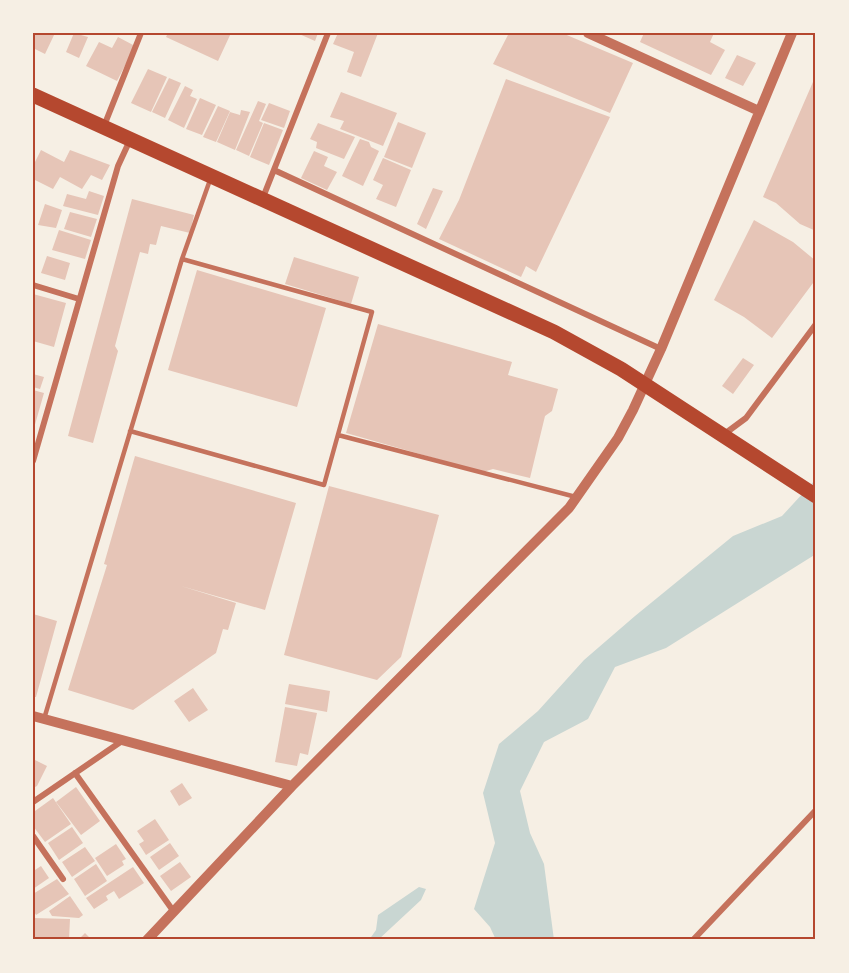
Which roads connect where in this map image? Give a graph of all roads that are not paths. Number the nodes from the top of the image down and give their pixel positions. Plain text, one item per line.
1 (141, 33) edge
2 (328, 33) edge
3 (588, 33) edge
4 (792, 33) edge
5 (33, 95) edge
6 (759, 111) junction
7 (104, 126) junction
8 (130, 140) junction
9 (274, 170) junction
10 (211, 177) junction
11 (262, 201) junction
12 (182, 259) junction
13 (33, 285) edge
14 (79, 299) junction
15 (816, 324) edge
16 (661, 349) junction
17 (130, 431) junction
18 (338, 435) junction
19 (722, 435) junction
20 (33, 461) edge
21 (816, 496) edge
22 (577, 497) junction
23 (33, 716) edge
24 (44, 719) junction
25 (122, 741) junction
26 (75, 773) junction
27 (292, 786) junction
28 (33, 802) edge
29 (816, 810) edge
30 (33, 836) edge
31 (63, 879) dead end
32 (174, 912) junction
33 (147, 940) edge
34 (693, 940) edge

1 - 7 street
2 - 9 street
3 - 6 street
4 - 6 street
5 - 7 main road
6 - 16 street
7 - 8 main road
8 - 10 main road
8 - 14 street
9 - 11 street
9 - 16 street
10 - 11 main road
10 - 12 lane
11 - 19 main road
12 - 17 lane
12 - 18 lane
13 - 14 street
14 - 20 street
15 - 19 street
16 - 22 street
17 - 18 lane
17 - 24 lane
18 - 22 lane
19 - 21 main road
22 - 27 street
23 - 24 street
24 - 25 street
25 - 26 street
25 - 27 street
26 - 28 street
26 - 32 street
27 - 32 street
29 - 34 street
30 - 31 street
32 - 33 street

